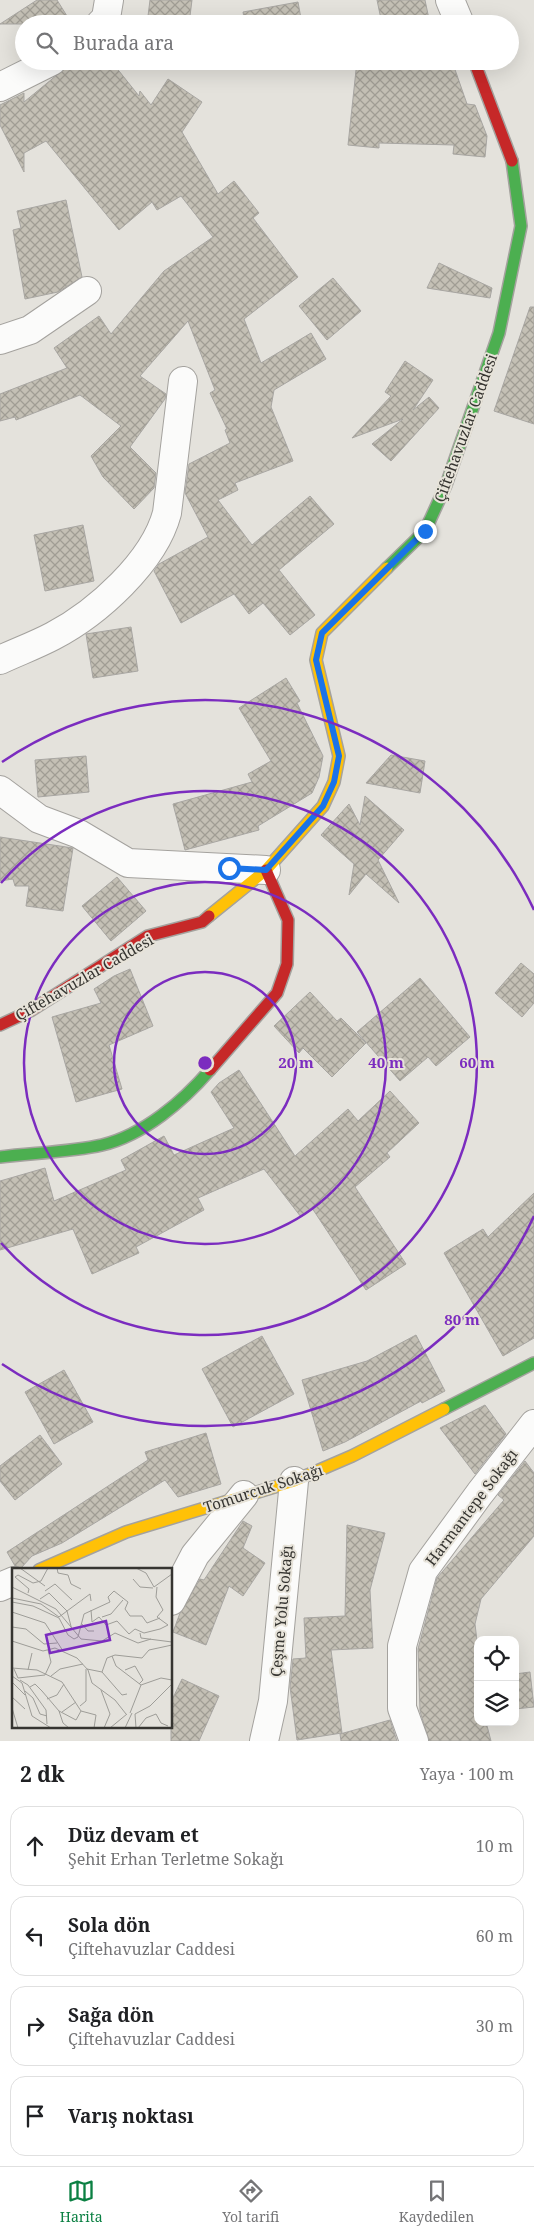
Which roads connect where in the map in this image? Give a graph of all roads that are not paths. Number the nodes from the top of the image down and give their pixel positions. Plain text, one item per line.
1 (109, 0) edge
2 (450, 0) edge
3 (106, 15) edge
4 (456, 15) edge
5 (34, 70) edge
6 (478, 70) edge
7 (0, 87) edge
8 (87, 290) dead end
9 (0, 340) edge
10 (183, 381) dead end
11 (0, 660) edge
12 (0, 790) edge
13 (266, 870) junction
14 (15, 1006) dead end
15 (30, 1010) junction
16 (0, 1025) edge
17 (0, 1157) edge
18 (534, 1363) edge
19 (534, 1424) edge
20 (294, 1481) junction
21 (244, 1495) junction
22 (45, 1568) edge
23 (12, 1582) edge
24 (0, 1587) edge
25 (172, 1599) edge
26 (264, 1741) edge
27 (414, 1741) edge

1 - 3 street
2 - 4 street
5 - 7 street
6 - 13 street, Çiftehavuzlar Caddesi
8 - 9 street
10 - 11 street
12 - 13 street
13 - 15 street, Çiftehavuzlar Caddesi
13 - 17 street
14 - 15 street
15 - 16 street, Çiftehavuzlar Caddesi
18 - 20 street, Tomurcuk Sokağı
19 - 27 street, Harmantepe Sokağı
20 - 21 street, Tomurcuk Sokağı
20 - 26 street, Çeşme Yolu Sokağı
21 - 22 street, Tomurcuk Sokağı
21 - 25 street
23 - 24 street

